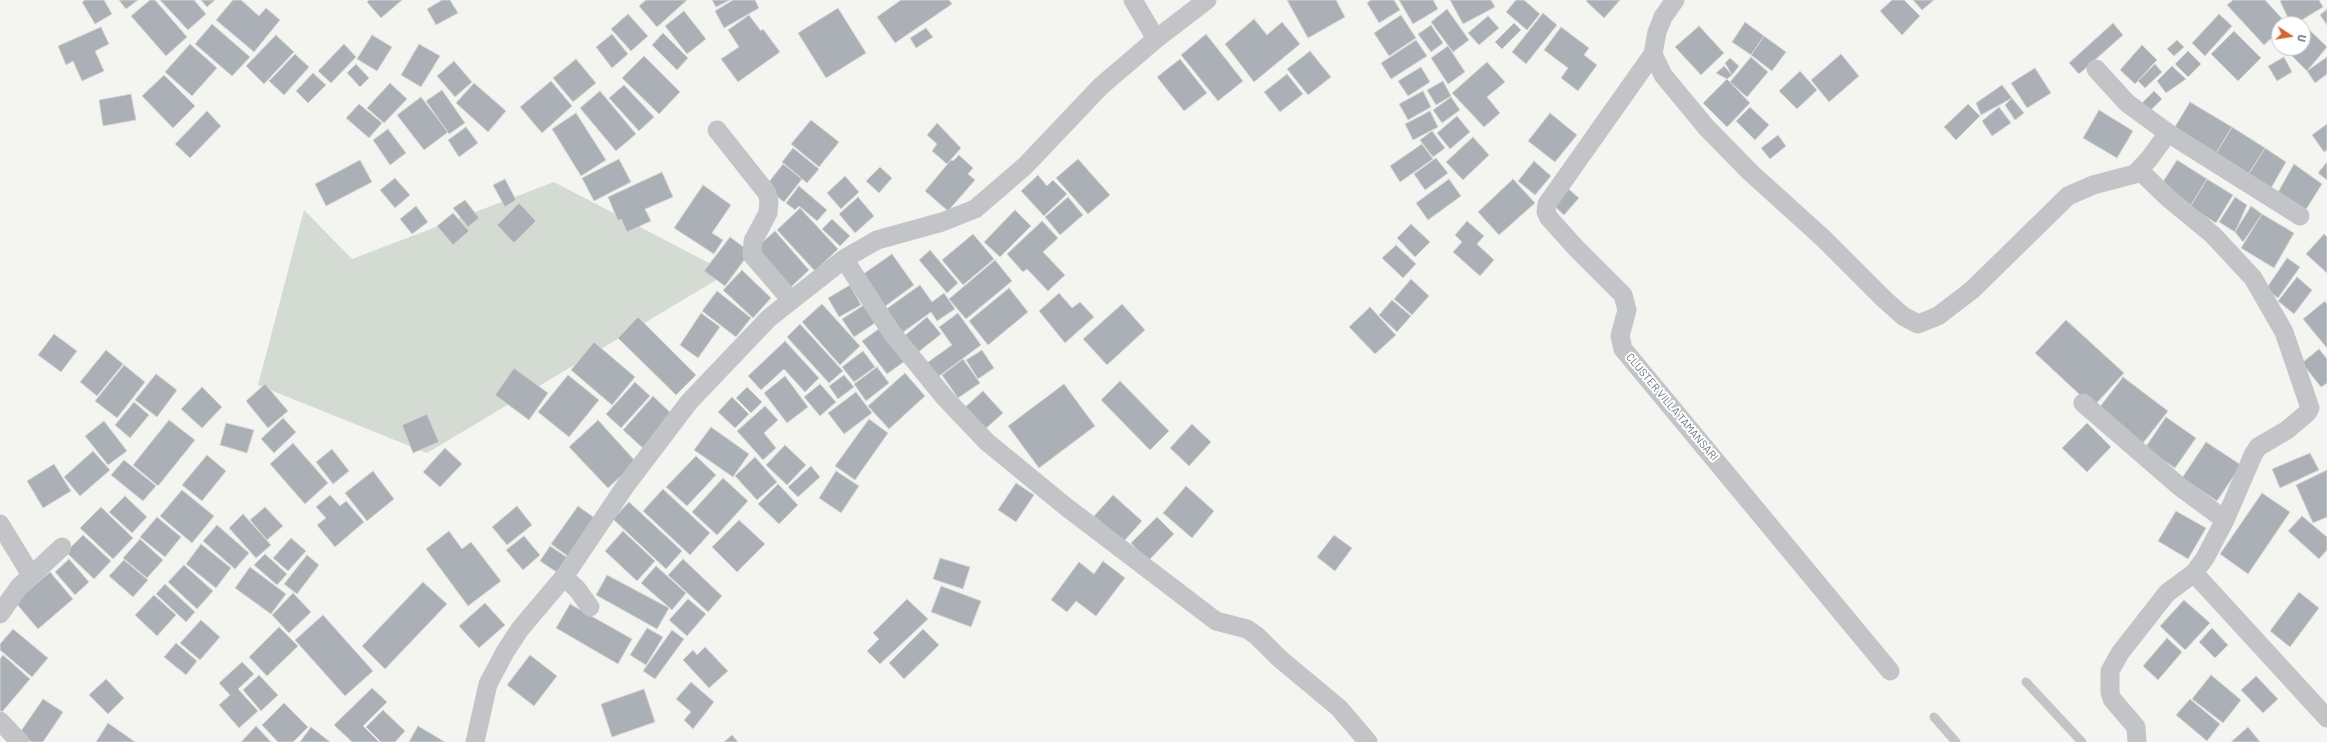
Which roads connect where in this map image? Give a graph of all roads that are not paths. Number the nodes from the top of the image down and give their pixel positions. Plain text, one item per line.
1 (1133, 0) edge
2 (1207, 0) edge
3 (1675, 0) edge
4 (1156, 39) junction
5 (1653, 54) junction
6 (2096, 69) dead end
7 (717, 130) dead end
8 (2168, 133) junction
9 (2139, 170) junction
10 (2300, 216) dead end
11 (844, 259) junction
12 (791, 300) junction
13 (2082, 403) dead end
14 (2225, 520) junction
15 (0, 524) edge
16 (62, 547) dead end
17 (2194, 573) junction
18 (31, 575) junction
19 (564, 577) junction
20 (590, 607) dead end
21 (0, 614) edge
22 (1890, 671) dead end
23 (2026, 682) dead end
24 (1934, 717) dead end
25 (2327, 718) edge
26 (0, 721) edge
27 (20, 742) edge
28 (475, 742) edge
29 (1368, 742) edge
30 (1956, 742) edge
31 (2082, 742) edge
32 (2137, 742) edge

1 - 4 street
2 - 4 street
3 - 5 street
4 - 11 street
5 - 9 street
5 - 22 street, CLUSTER VILLA TAMANSARI
6 - 8 street
7 - 12 street
8 - 9 street
8 - 10 street
9 - 14 street
11 - 12 street
11 - 29 street
12 - 19 street
13 - 14 street
14 - 17 street
15 - 18 street
16 - 18 street
17 - 25 street
17 - 32 street
18 - 21 street
19 - 20 street
19 - 28 street
23 - 31 lane
24 - 30 lane
26 - 27 street

